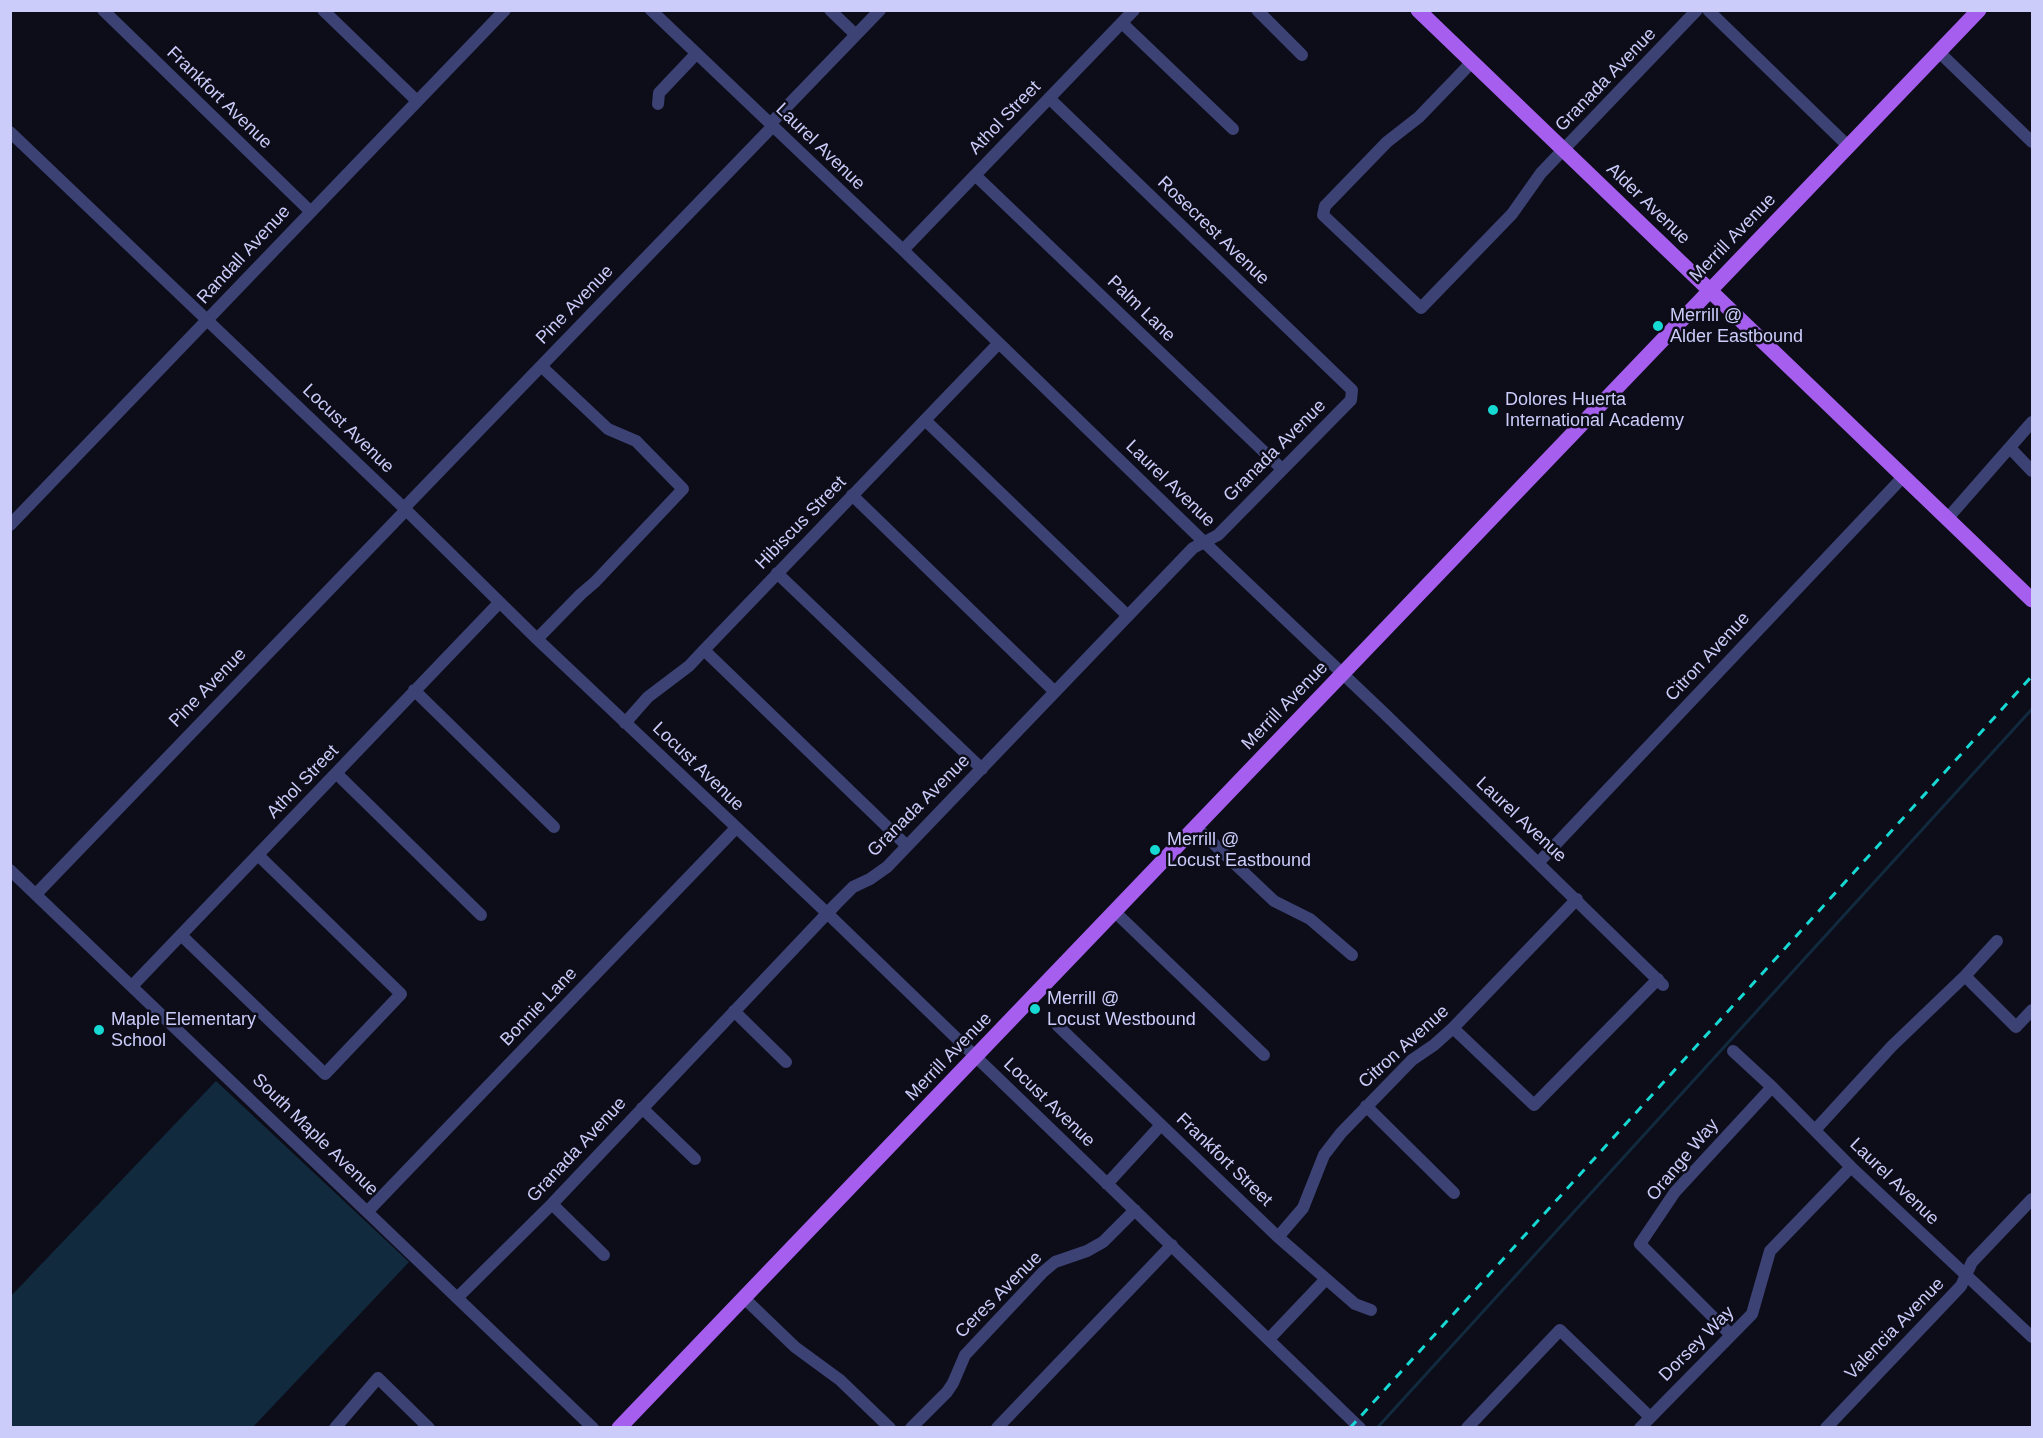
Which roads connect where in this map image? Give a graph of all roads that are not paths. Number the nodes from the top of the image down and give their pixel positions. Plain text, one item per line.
1 (103, 10) edge
2 (323, 10) edge
3 (505, 10) edge
4 (651, 10) edge
5 (830, 10) edge
6 (880, 10) edge
7 (1134, 10) edge
8 (1257, 10) edge
9 (1418, 10) edge
10 (1697, 10) edge
11 (1708, 10) edge
12 (1979, 10) edge
13 (1122, 23) junction
14 (856, 35) junction
15 (1939, 52) junction
16 (696, 54) junction
17 (1302, 55) dead end
18 (1472, 62) junction
19 (1049, 98) junction
20 (417, 101) junction
21 (658, 104) dead end
22 (771, 126) junction
23 (1233, 129) dead end
24 (10, 132) edge
25 (2032, 142) edge
26 (1848, 146) junction
27 (1563, 150) junction
28 (975, 175) junction
29 (310, 211) junction
30 (903, 250) junction
31 (1709, 291) junction
32 (208, 320) junction
33 (999, 343) junction
34 (541, 366) junction
35 (1352, 390) joint
36 (925, 420) junction
37 (2032, 422) edge
38 (2010, 448) junction
39 (1282, 469) junction
40 (2032, 471) edge
41 (1903, 477) junction
42 (852, 495) junction
43 (405, 509) junction
44 (1947, 519) junction
45 (10, 525) edge
46 (1204, 542) junction
47 (777, 573) junction
48 (2032, 600) edge
49 (499, 603) junction
50 (1128, 616) junction
51 (537, 639) junction
52 (704, 650) junction
53 (1344, 674) junction
54 (414, 690) junction
55 (1055, 692) junction
56 (625, 723) junction
57 (982, 769) junction
58 (336, 773) junction
59 (554, 827) dead end
60 (1196, 827) junction
61 (736, 828) junction
62 (908, 846) junction
63 (258, 855) junction
64 (1539, 862) junction
65 (10, 870) edge
66 (37, 893) junction
67 (1577, 899) junction
68 (1115, 912) junction
69 (827, 913) junction
70 (481, 915) dead end
71 (181, 935) junction
72 (1997, 941) dead end
73 (1352, 955) dead end
74 (1965, 976) junction
75 (133, 984) junction
76 (2032, 1010) edge
77 (734, 1011) junction
78 (1058, 1026) dead end
79 (1453, 1028) junction
80 (1733, 1051) dead end
81 (1264, 1055) dead end
82 (976, 1057) junction
83 (786, 1062) dead end
84 (1772, 1087) junction
85 (1366, 1106) junction
86 (642, 1108) junction
87 (1161, 1125) junction
88 (1815, 1130) junction
89 (695, 1159) dead end
90 (1851, 1167) junction
91 (1107, 1184) junction
92 (1454, 1194) dead end
93 (2032, 1199) edge
94 (552, 1204) junction
95 (1135, 1210) junction
96 (368, 1211) junction
97 (1278, 1237) junction
98 (1172, 1245) junction
99 (604, 1255) dead end
100 (1966, 1275) junction
101 (1326, 1279) junction
102 (457, 1298) junction
103 (744, 1298) junction
104 (1371, 1310) dead end
105 (1731, 1335) junction
106 (2032, 1337) edge
107 (1269, 1338) junction
108 (1650, 1417) junction
109 (335, 1428) edge
110 (429, 1428) edge
111 (593, 1428) edge
112 (619, 1428) edge
113 (890, 1428) edge
114 (911, 1428) edge
115 (997, 1428) edge
116 (1360, 1428) edge
117 (1467, 1428) edge
118 (1640, 1428) edge
119 (1826, 1428) edge

1 - 29 street, Frankfort Avenue
2 - 20 street
3 - 20 street, Randall Avenue
4 - 16 street, Laurel Avenue
5 - 14 street
6 - 14 street, Pine Avenue
7 - 13 street, Athol Street
8 - 17 street
9 - 18 main road, Alder Avenue
10 - 27 street, Granada Avenue
11 - 26 street
12 - 15 main road, Merrill Avenue
13 - 19 street, Athol Street
13 - 23 street
14 - 22 street, Pine Avenue
15 - 25 street
15 - 26 main road, Merrill Avenue
16 - 21 street
16 - 22 street, Laurel Avenue
18 - 27 main road, Alder Avenue
18 - 27 street, Granada Avenue
19 - 28 street, Athol Street
19 - 35 street, Rosecrest Avenue
20 - 29 street, Randall Avenue
22 - 30 street, Laurel Avenue
22 - 34 street, Pine Avenue
24 - 32 street, Locust Avenue
26 - 31 main road, Merrill Avenue
27 - 31 main road, Alder Avenue
28 - 30 street, Athol Street
28 - 39 street, Palm Lane
29 - 32 street, Randall Avenue
30 - 33 street, Laurel Avenue
31 - 41 main road, Alder Avenue
31 - 53 main road, Merrill Avenue
32 - 43 street, Locust Avenue
32 - 45 street, Randall Avenue
33 - 36 street, Hibiscus Street
33 - 46 street, Laurel Avenue
34 - 43 street, Pine Avenue
34 - 51 street
35 - 39 street, Granada Avenue
36 - 42 street, Hibiscus Street
36 - 50 street
37 - 38 street
38 - 40 street
38 - 44 street
39 - 46 street, Granada Avenue
41 - 44 main road, Alder Avenue
41 - 64 street, Citron Avenue
42 - 47 street, Hibiscus Street
42 - 55 street
43 - 49 street, Locust Avenue
43 - 66 street, Pine Avenue
44 - 48 main road, Alder Avenue
46 - 50 street, Granada Avenue
46 - 53 street, Laurel Avenue
47 - 52 street, Hibiscus Street
47 - 57 street
49 - 51 street, Locust Avenue
49 - 54 street, Athol Street
50 - 55 street, Granada Avenue
51 - 56 street, Locust Avenue
52 - 56 street, Hibiscus Street
52 - 62 street
53 - 60 main road, Merrill Avenue
53 - 64 street, Laurel Avenue
54 - 58 street, Athol Street
54 - 59 street
55 - 57 street, Granada Avenue
56 - 61 street, Locust Avenue
57 - 62 street, Granada Avenue
58 - 63 street, Athol Street
58 - 70 street
60 - 68 main road, Merrill Avenue
60 - 73 street
61 - 69 street, Locust Avenue
61 - 96 street, Bonnie Lane
62 - 69 street, Granada Avenue
63 - 71 street, Athol Street
63 - 71 street
64 - 67 street, Laurel Avenue
65 - 66 street, South Maple Avenue
66 - 75 street, South Maple Avenue
67 - 79 street, Citron Avenue
67 - 79 street, Laurel Avenue
68 - 81 street
68 - 82 main road, Merrill Avenue
69 - 77 street, Granada Avenue
69 - 82 street, Locust Avenue
71 - 75 street, Athol Street
72 - 74 street
74 - 76 street
74 - 88 street
75 - 96 street, South Maple Avenue
77 - 83 street
77 - 86 street, Granada Avenue
78 - 87 street, Frankfort Street
79 - 85 street, Citron Avenue
80 - 84 street, Laurel Avenue
82 - 91 street, Locust Avenue
82 - 103 main road, Merrill Avenue
84 - 88 street, Laurel Avenue
84 - 105 street, Orange Way
85 - 92 street
85 - 97 street, Citron Avenue
86 - 89 street
86 - 94 street, Granada Avenue
87 - 91 street
87 - 97 street, Frankfort Street
88 - 90 street, Laurel Avenue
90 - 100 street, Laurel Avenue
90 - 105 street, Dorsey Way
91 - 95 street, Locust Avenue
93 - 100 street, Valencia Avenue
94 - 99 street
94 - 102 street, Granada Avenue
95 - 98 street, Locust Avenue
95 - 114 street, Ceres Avenue
96 - 102 street, South Maple Avenue
97 - 101 street, Frankfort Street
98 - 107 street, Locust Avenue
98 - 115 street
100 - 106 street, Laurel Avenue
100 - 119 street, Valencia Avenue
101 - 104 street, Frankfort Street
101 - 107 street
102 - 111 street, South Maple Avenue
103 - 112 main road, Merrill Avenue
103 - 113 street
105 - 108 street, Dorsey Way
107 - 116 street, Locust Avenue
108 - 117 street
108 - 118 street, Dorsey Way
109 - 110 street

